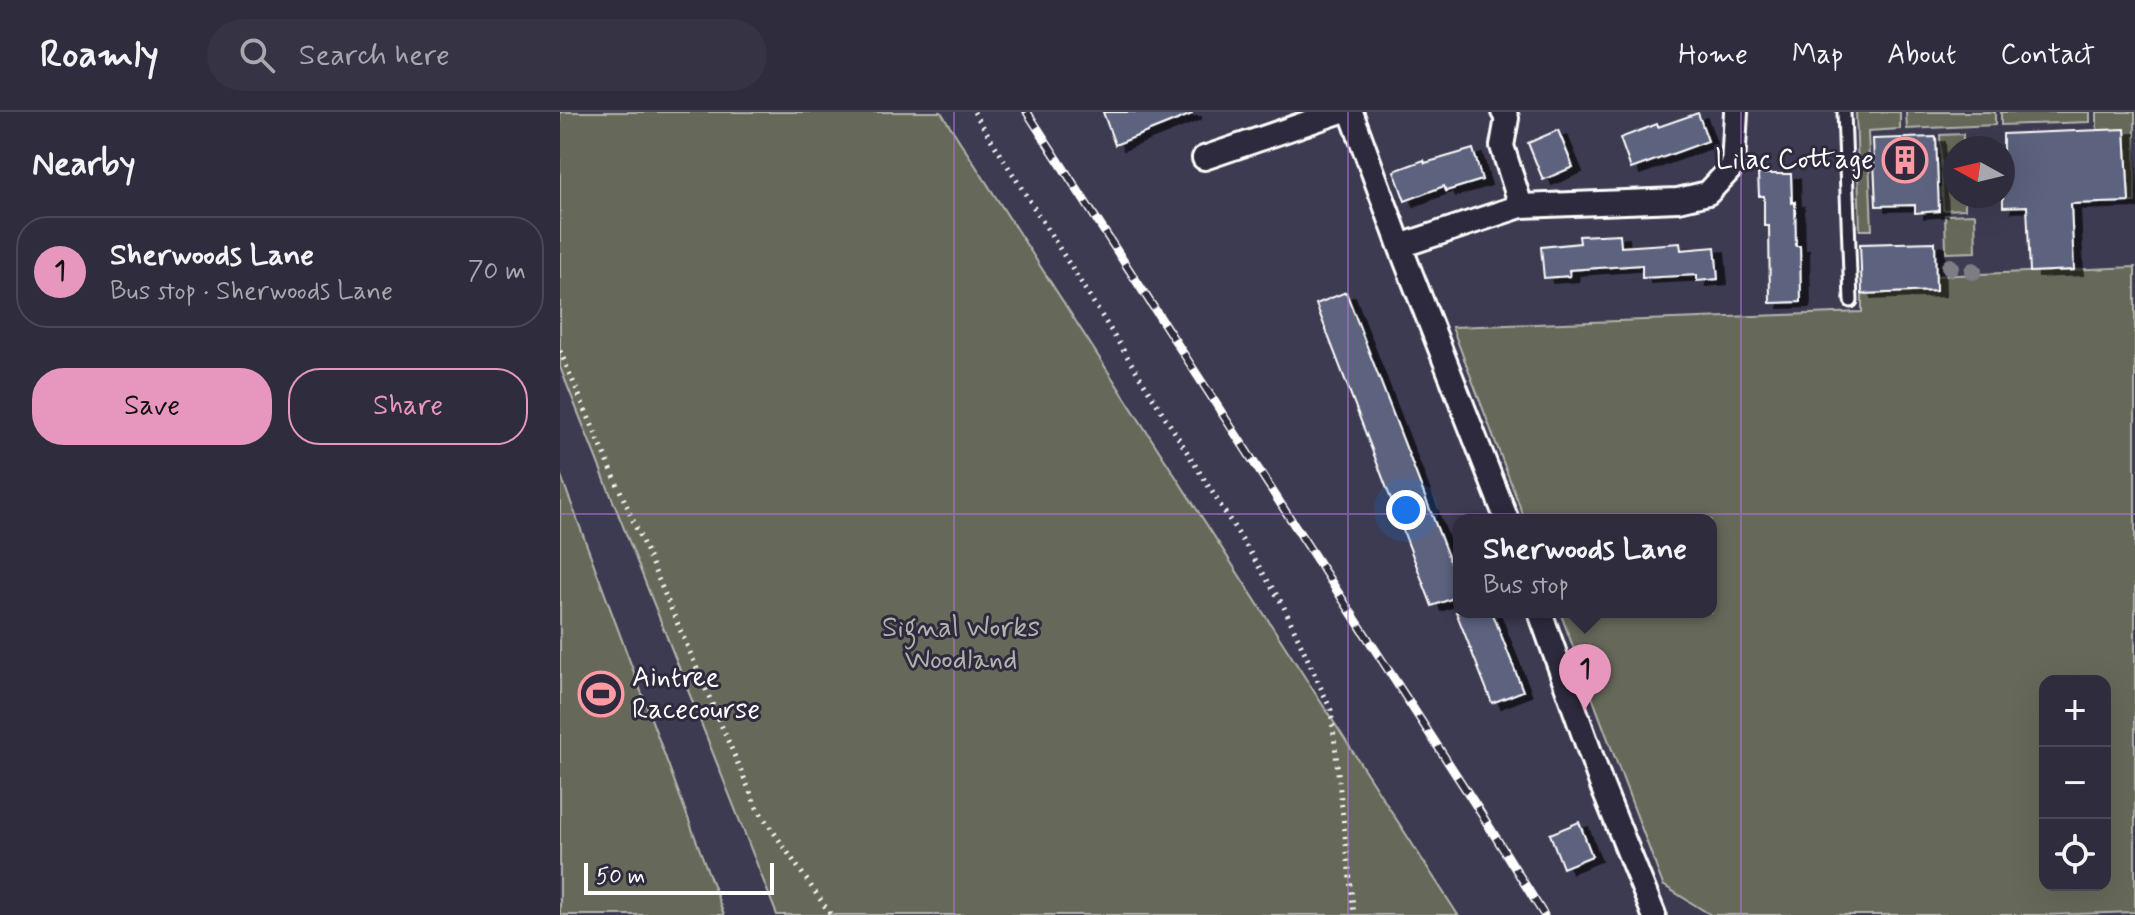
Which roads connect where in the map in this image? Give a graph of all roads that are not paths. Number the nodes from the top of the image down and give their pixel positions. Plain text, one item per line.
1 (1339, 112) edge
2 (1351, 112) edge
3 (1503, 112) edge
4 (1736, 112) edge
5 (1844, 112) edge
6 (1204, 158) dead end
7 (1521, 206) junction
8 (1400, 246) junction
9 (1851, 301) dead end
10 (1505, 514) edge
11 (1542, 618) edge
12 (1654, 915) edge

1 - 6 street
2 - 8 street
3 - 7 street
4 - 7 street
5 - 9 lane
7 - 8 street
8 - 10 street
11 - 12 street

